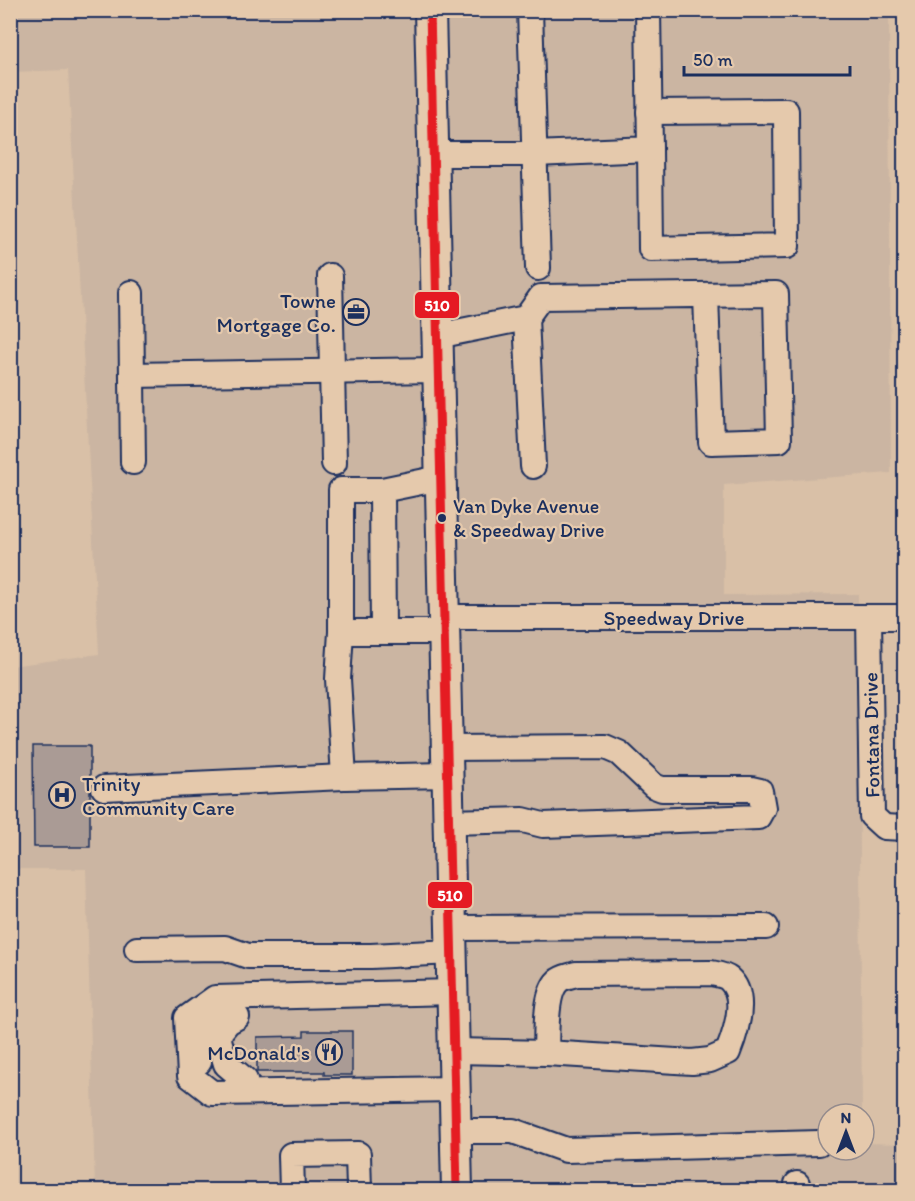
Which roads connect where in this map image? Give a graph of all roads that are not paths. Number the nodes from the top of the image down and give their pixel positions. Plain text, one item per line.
1 (430, 10) edge
2 (530, 10) edge
3 (648, 10) edge
4 (649, 112) junction
5 (650, 149) junction
6 (432, 154) junction
7 (535, 154) junction
8 (538, 268) dead end
9 (330, 276) dead end
10 (131, 293) dead end
11 (706, 295) junction
12 (526, 318) junction
13 (437, 336) junction
14 (438, 370) junction
15 (333, 371) junction
16 (132, 375) junction
17 (133, 462) dead end
18 (334, 463) dead end
19 (533, 466) dead end
20 (440, 478) junction
21 (382, 490) junction
22 (869, 617) junction
23 (904, 617) edge
24 (444, 625) junction
25 (341, 632) junction
26 (383, 632) junction
27 (447, 761) junction
28 (344, 777) junction
29 (104, 788) dead end
30 (448, 822) junction
31 (904, 828) edge
32 (766, 927) dead end
33 (452, 940) junction
34 (137, 949) dead end
35 (453, 992) junction
36 (304, 996) junction
37 (240, 997) junction
38 (454, 1051) junction
39 (546, 1053) junction
40 (245, 1080) junction
41 (455, 1089) junction
42 (360, 1091) junction
43 (456, 1131) junction
44 (816, 1143) edge
45 (292, 1191) edge
46 (359, 1191) edge
47 (457, 1191) edge

1 - 6 main road
2 - 7 street
3 - 4 street
4 - 5 street
4 - 5 street
5 - 7 street
6 - 7 street
6 - 13 main road
7 - 8 street
9 - 15 street
10 - 16 street
11 - 11 street
11 - 12 street
12 - 13 street
12 - 19 street
13 - 14 main road
14 - 15 street
14 - 20 main road
15 - 16 street
15 - 18 street
16 - 17 street
20 - 21 street
20 - 24 main road
21 - 25 street
21 - 26 street
22 - 23 street, Speedway Drive
22 - 24 street, Speedway Drive
22 - 31 street, Fontana Drive
24 - 26 street, Speedway Drive
24 - 27 main road
25 - 26 street, Speedway Drive
25 - 28 street
27 - 28 street
27 - 30 main road
27 - 30 street
28 - 29 street
30 - 33 main road
32 - 33 street
33 - 34 street
33 - 35 main road
35 - 36 street
35 - 38 main road
36 - 37 street
36 - 40 street
37 - 40 street
37 - 42 street
38 - 39 street
38 - 41 main road
39 - 39 street
40 - 42 street
41 - 42 street
41 - 43 main road
43 - 44 street
43 - 47 main road
45 - 46 street

